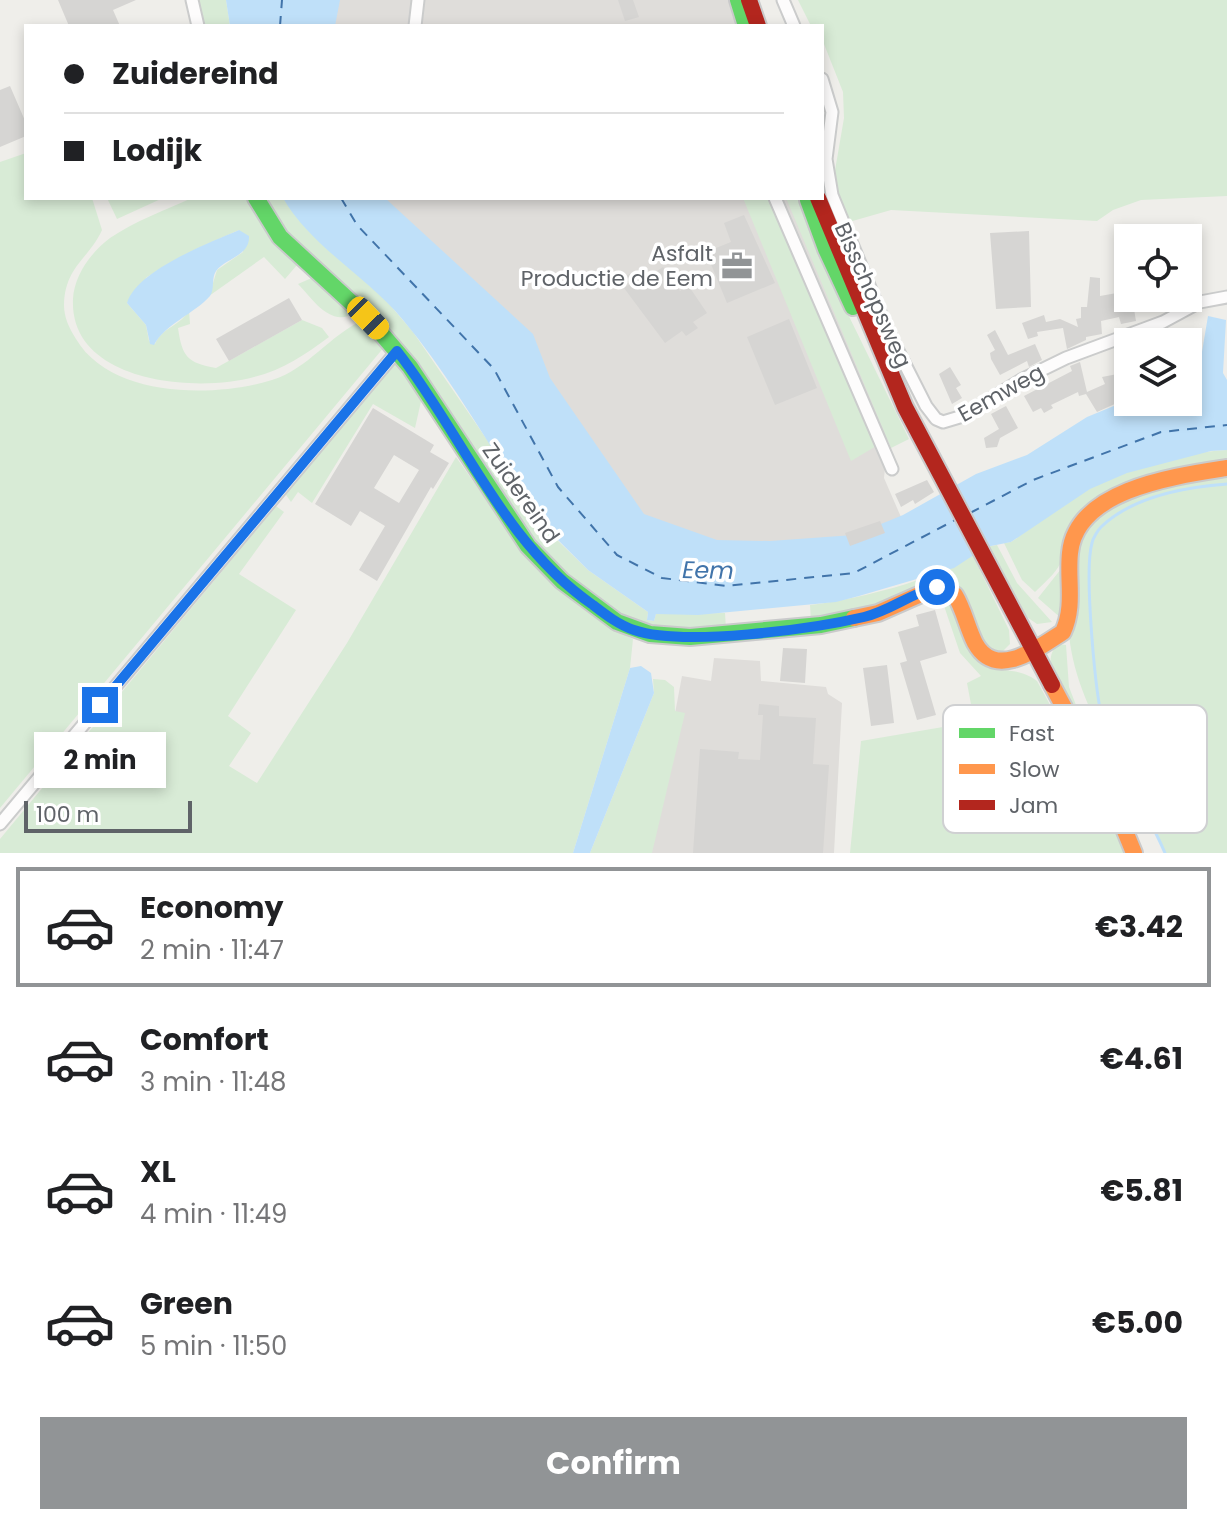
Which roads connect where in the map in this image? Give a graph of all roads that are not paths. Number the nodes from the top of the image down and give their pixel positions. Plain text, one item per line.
1 (192, 0) edge
2 (418, 0) edge
3 (738, 0) edge
4 (749, 0) edge
5 (783, 0) edge
6 (198, 24) edge
7 (415, 24) edge
8 (745, 24) edge
9 (757, 24) edge
10 (793, 24) edge
11 (824, 86) edge
12 (257, 200) edge
13 (776, 200) edge
14 (808, 200) edge
15 (819, 200) edge
16 (1227, 297) edge
17 (397, 351) junction
18 (905, 407) junction
19 (1227, 468) edge
20 (892, 469) dead end
21 (1030, 651) junction
22 (1060, 705) edge
23 (0, 824) edge
24 (1124, 833) edge
25 (1134, 853) edge

1 - 6 street
2 - 7 street
3 - 8 street
4 - 9 street
5 - 10 street
11 - 16 street, Eemweg
12 - 17 street, Zuidereind
13 - 20 street
14 - 18 street, Bisschopsweg
15 - 18 street, Bisschopsweg
17 - 21 street, Zuidereind
17 - 23 street
18 - 21 street, Bisschopsweg
19 - 21 street
21 - 22 street, Bisschopsweg
24 - 25 street, Bisschopsweg

